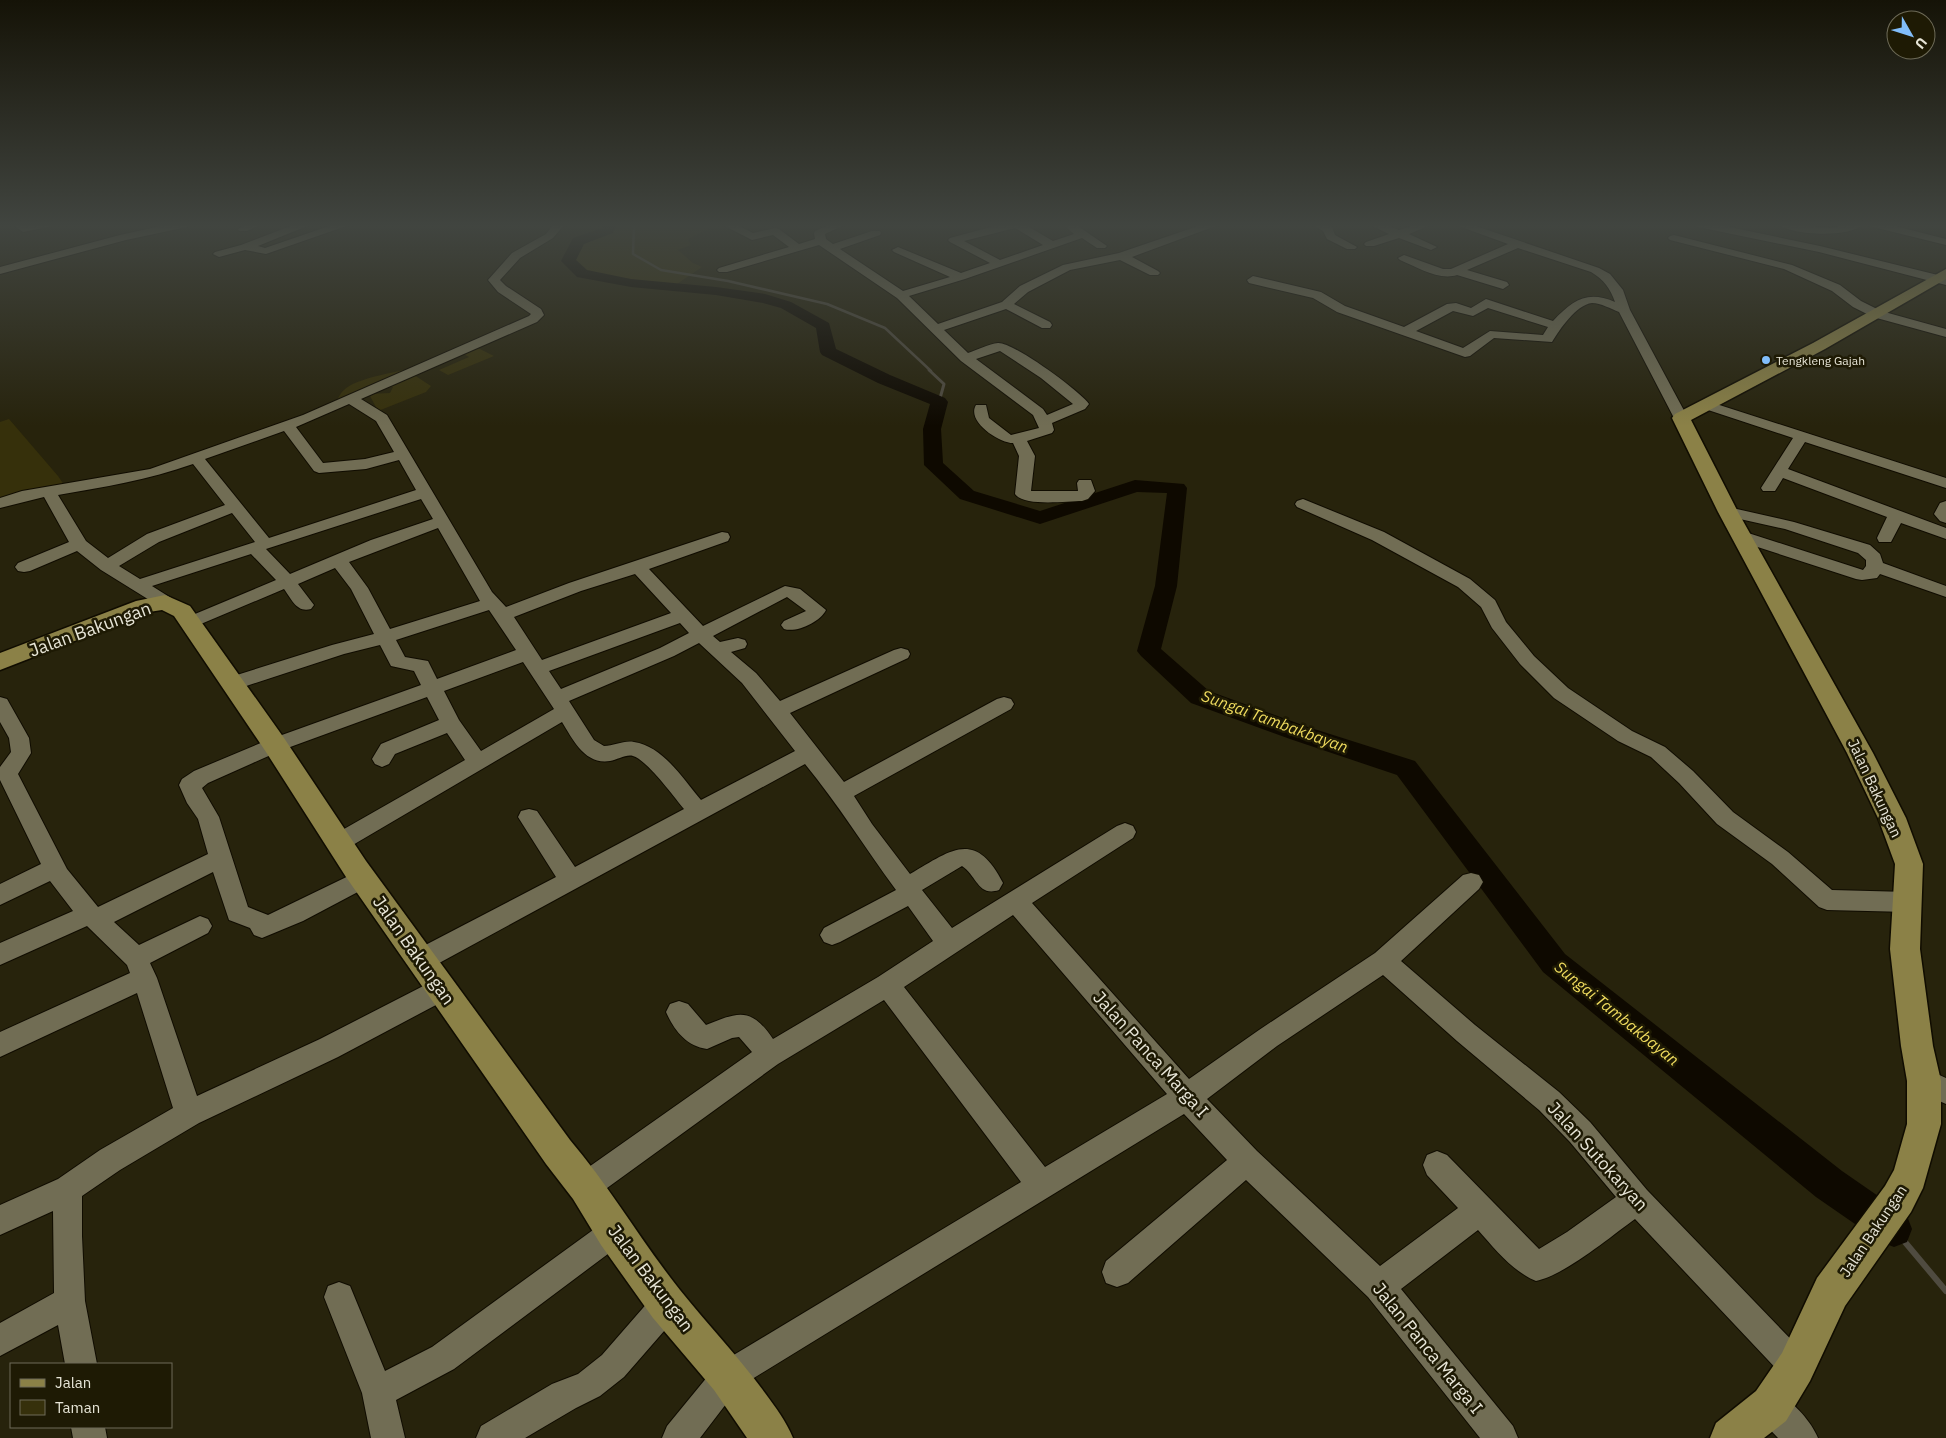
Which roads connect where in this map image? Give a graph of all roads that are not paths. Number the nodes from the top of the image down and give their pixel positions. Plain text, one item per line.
1 (505, 291) edge
2 (895, 291) edge
3 (914, 291) edge
4 (1022, 291) edge
5 (1300, 291) edge
6 (1500, 291) edge
7 (1617, 291) edge
8 (1840, 291) edge
9 (1919, 291) edge
10 (901, 295) junction
11 (1486, 303) junction
12 (1006, 305) junction
13 (1624, 310) junction
14 (1877, 314) junction
15 (1554, 325) junction
16 (1046, 326) dead end
17 (938, 328) junction
18 (1406, 332) junction
19 (1946, 333) edge
20 (1018, 356) junction
21 (966, 358) junction
22 (1068, 393) junction
23 (350, 398) junction
24 (981, 408) dead end
25 (1690, 410) junction
26 (1044, 420) junction
27 (286, 425) junction
28 (1801, 436) junction
29 (1018, 440) junction
30 (403, 454) junction
31 (195, 457) junction
32 (1779, 471) junction
33 (1946, 483) edge
34 (1085, 484) dead end
35 (1768, 488) dead end
36 (48, 491) junction
37 (426, 492) junction
38 (0, 502) edge
39 (1303, 504) dead end
40 (236, 506) junction
41 (1946, 506) edge
42 (1728, 512) junction
43 (1897, 514) junction
44 (1946, 518) edge
45 (443, 521) junction
46 (1946, 534) edge
47 (1742, 536) junction
48 (722, 537) dead end
49 (1884, 538) dead end
50 (79, 544) junction
51 (259, 546) junction
52 (339, 561) junction
53 (106, 566) junction
54 (1875, 566) junction
55 (24, 567) dead end
56 (638, 567) junction
57 (288, 582) junction
58 (139, 585) junction
59 (1946, 592) edge
60 (165, 602) junction
61 (305, 605) dead end
62 (498, 609) junction
63 (684, 615) junction
64 (189, 623) junction
65 (790, 625) dead end
66 (702, 636) junction
67 (386, 637) junction
68 (738, 644) dead end
69 (717, 649) junction
70 (901, 654) dead end
71 (533, 661) junction
72 (0, 662) edge
73 (231, 684) junction
74 (433, 688) junction
75 (0, 704) edge
76 (561, 704) junction
77 (1004, 704) dead end
78 (777, 711) junction
79 (451, 723) junction
80 (8, 735) edge
81 (275, 745) junction
82 (808, 753) junction
83 (382, 759) dead end
84 (478, 763) junction
85 (841, 793) junction
86 (698, 812) junction
87 (529, 817) dead end
88 (1125, 832) dead end
89 (338, 843) junction
90 (220, 858) junction
91 (54, 868) junction
92 (363, 878) junction
93 (571, 880) junction
94 (1471, 882) dead end
95 (991, 883) dead end
96 (910, 890) junction
97 (0, 895) edge
98 (1015, 900) junction
99 (1908, 902) junction
100 (93, 917) junction
101 (200, 926) dead end
102 (832, 935) dead end
103 (949, 943) junction
104 (0, 954) edge
105 (421, 960) junction
106 (1384, 961) junction
107 (140, 968) junction
108 (887, 985) junction
109 (442, 989) junction
110 (679, 1012) dead end
111 (0, 1045) edge
112 (770, 1056) junction
113 (1935, 1086) edge
114 (1187, 1096) junction
115 (189, 1114) junction
116 (1247, 1161) junction
117 (1437, 1165) dead end
118 (586, 1186) junction
119 (1042, 1186) junction
120 (68, 1189) junction
121 (1637, 1200) junction
122 (1480, 1210) junction
123 (0, 1220) edge
124 (614, 1232) junction
125 (1117, 1272) dead end
126 (1379, 1286) junction
127 (339, 1297) dead end
128 (70, 1301) junction
129 (667, 1304) junction
130 (0, 1340) edge
131 (81, 1363) edge
132 (1796, 1367) junction
133 (728, 1376) junction
134 (378, 1392) junction
135 (1770, 1406) junction
136 (388, 1438) edge
137 (493, 1438) edge
138 (679, 1438) edge
139 (772, 1438) edge
140 (1501, 1438) edge
141 (1731, 1438) edge
142 (1801, 1438) edge

1 - 23 street
2 - 10 street
3 - 10 street
4 - 12 street
5 - 18 street
6 - 11 street
7 - 13 street
8 - 14 street
9 - 14 main road
10 - 17 street
11 - 15 street
11 - 18 street
12 - 16 street
12 - 17 street
13 - 15 street
13 - 25 street
14 - 19 street
14 - 25 main road
15 - 18 street
17 - 21 street
20 - 21 street
20 - 22 street
20 - 22 street
21 - 26 street
22 - 26 street
23 - 27 street
23 - 30 street
24 - 29 street
25 - 28 street
25 - 42 main road, Jalan Bakungan
26 - 29 street
27 - 30 street
27 - 31 street
28 - 32 street
28 - 33 street
29 - 34 street
30 - 37 street
31 - 36 street
31 - 40 street
32 - 35 street
32 - 43 street
36 - 38 street
36 - 50 street
37 - 45 street
37 - 51 street
39 - 99 street
40 - 51 street
40 - 53 street
41 - 44 street
42 - 47 main road, Jalan Bakungan
42 - 54 street
43 - 46 street
43 - 49 street
45 - 52 street
45 - 62 street
47 - 54 street
47 - 99 main road, Jalan Bakungan
48 - 56 street
50 - 53 street
50 - 55 street
51 - 57 street
51 - 58 street
52 - 57 street
52 - 67 street
53 - 58 street
54 - 59 street
56 - 62 street
56 - 63 street
57 - 61 street
57 - 64 street
58 - 60 street
60 - 64 main road, Jalan Bakungan
60 - 72 main road, Jalan Bakungan
62 - 67 street
62 - 71 street
63 - 66 street
63 - 71 street
64 - 73 main road, Jalan Bakungan
65 - 66 street
66 - 69 street
66 - 76 street
67 - 73 street
67 - 74 street
68 - 69 street
69 - 78 street
70 - 78 street
71 - 74 street
71 - 76 street
73 - 81 main road, Jalan Bakungan
74 - 79 street
74 - 81 street
75 - 80 street
76 - 84 street
76 - 86 street
77 - 85 street
78 - 82 street
79 - 83 street
79 - 84 street
80 - 91 street
81 - 89 main road, Jalan Bakungan
81 - 90 street
82 - 85 street
82 - 86 street
84 - 89 street
85 - 96 street
86 - 93 street
87 - 93 street
88 - 98 street
89 - 92 main road, Jalan Bakungan
90 - 92 street
90 - 100 street
91 - 97 street
91 - 100 street
92 - 105 main road, Jalan Bakungan
93 - 105 street
94 - 106 street
95 - 96 street
96 - 102 street
96 - 103 street
98 - 103 street
98 - 114 street, Jalan Panca Marga I
99 - 113 main road, Jalan Bakungan
100 - 104 street
100 - 107 street
101 - 107 street
103 - 108 street
105 - 109 main road, Jalan Bakungan
106 - 114 street
106 - 121 street, Jalan Sutokaryan
107 - 111 street
107 - 115 street
108 - 112 street
108 - 119 street
109 - 115 street
109 - 118 main road, Jalan Bakungan
110 - 112 street
112 - 118 street
113 - 132 main road, Jalan Bakungan
114 - 116 street, Jalan Panca Marga I
114 - 119 street
115 - 120 street
116 - 125 street
116 - 126 street, Jalan Panca Marga I
117 - 122 street
118 - 124 main road, Jalan Bakungan
119 - 133 street
120 - 123 street
120 - 128 street
121 - 122 street
121 - 132 street, Jalan Sutokaryan
122 - 126 street
124 - 129 main road, Jalan Bakungan
124 - 134 street
126 - 140 street, Jalan Panca Marga I
127 - 134 street
128 - 130 street
128 - 131 street
129 - 133 main road, Jalan Bakungan
129 - 137 street
132 - 135 main road, Jalan Bakungan
133 - 138 street
133 - 139 main road, Jalan Bakungan
134 - 136 street
135 - 141 main road, Jalan Bakungan
135 - 142 street

